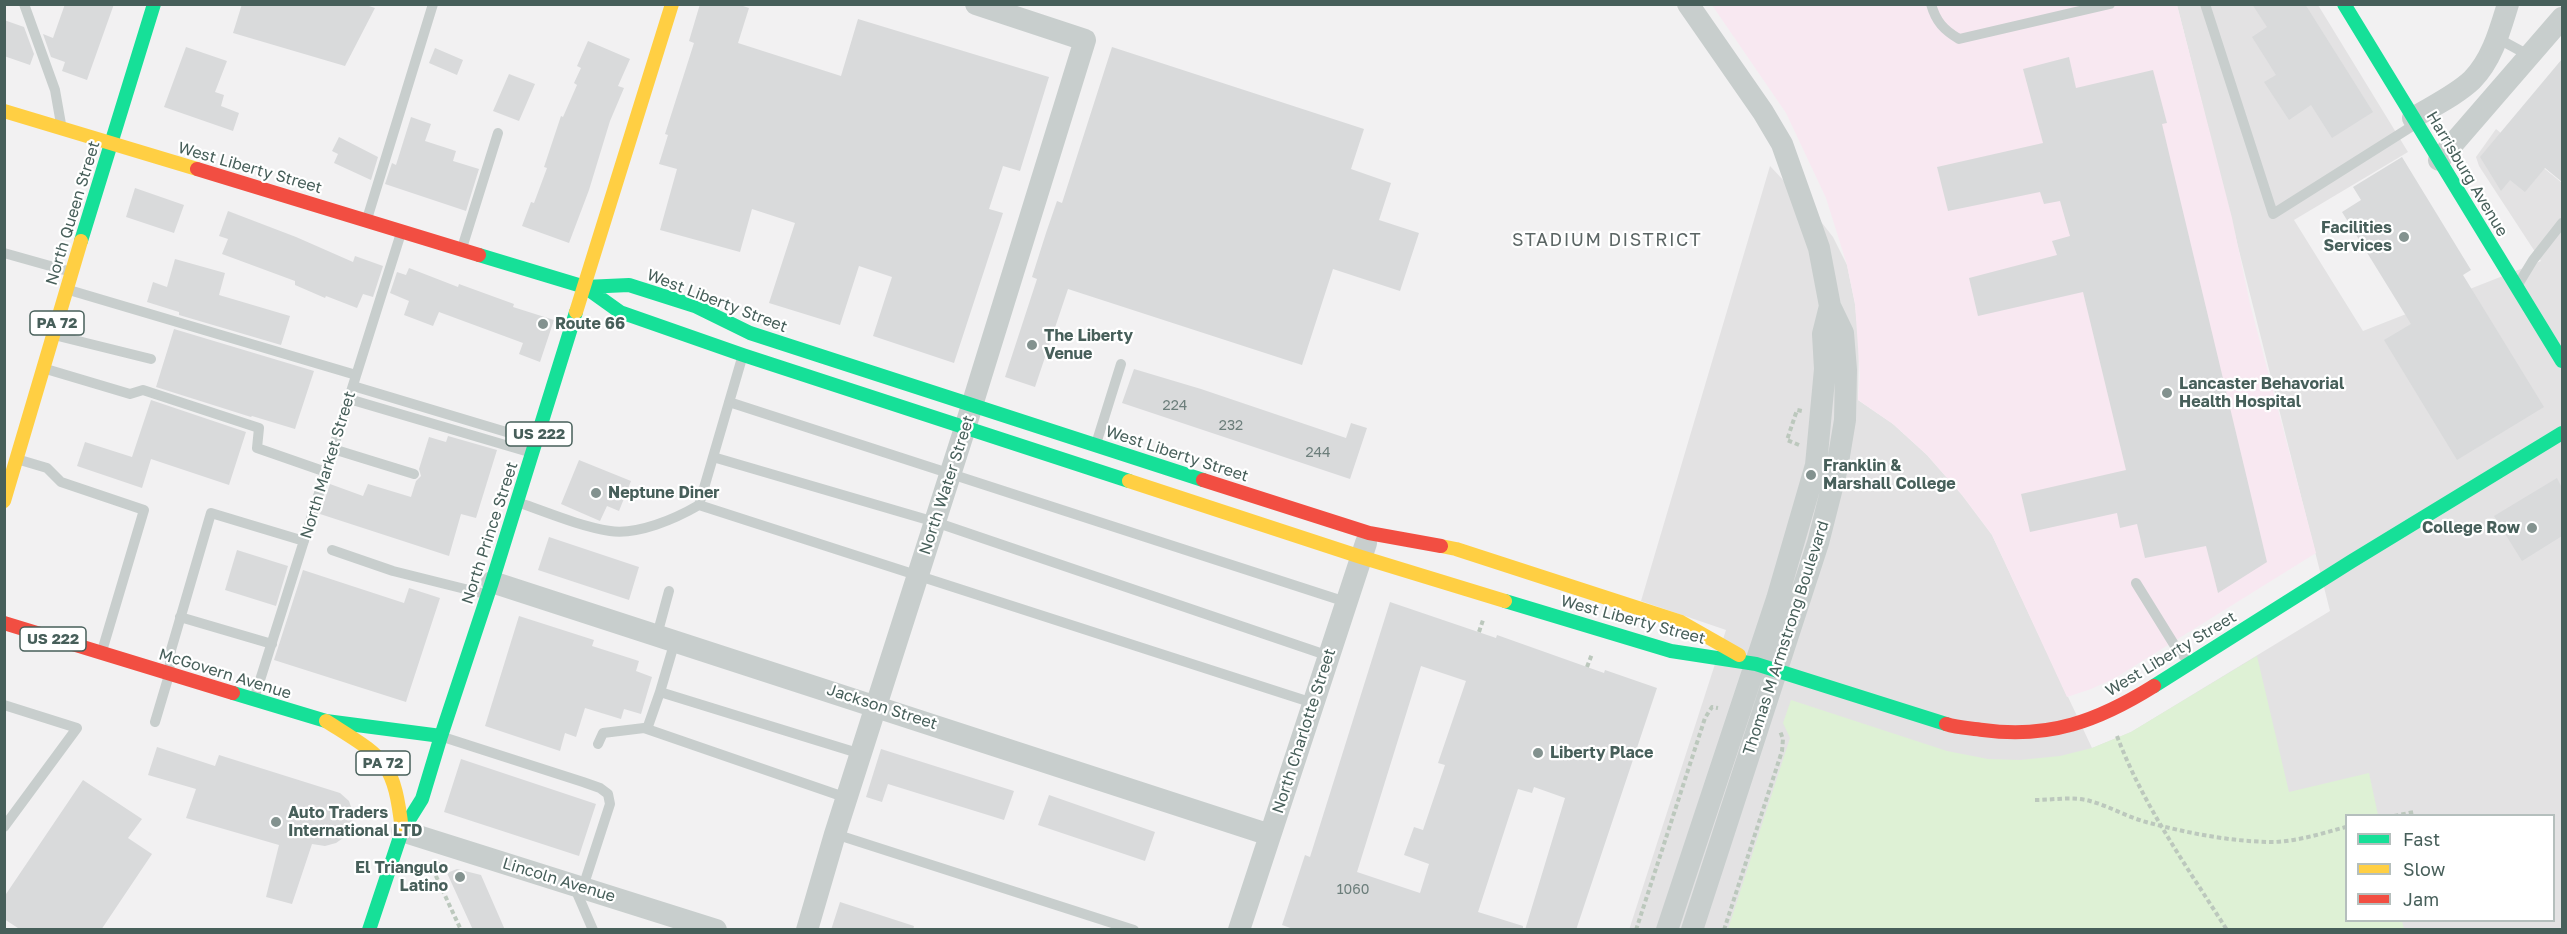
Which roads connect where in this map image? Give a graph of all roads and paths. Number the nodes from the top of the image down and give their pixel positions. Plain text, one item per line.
1 (24, 4) edge
2 (154, 4) edge
3 (433, 4) edge
4 (672, 4) edge
5 (976, 4) edge
6 (1688, 4) edge
7 (1931, 4) edge
8 (2110, 4) edge
9 (2205, 4) edge
10 (2344, 4) edge
11 (2508, 4) edge
12 (2562, 18) edge
13 (2497, 38) junction
14 (2530, 56) junction
15 (4, 111) edge
16 (2415, 121) junction
17 (62, 129) junction
18 (498, 133) dead end
19 (112, 145) junction
20 (2439, 160) junction
21 (367, 220) junction
22 (2562, 223) edge
23 (402, 230) junction
24 (461, 249) junction
25 (4, 253) edge
26 (71, 272) junction
27 (2517, 286) junction
28 (585, 287) junction
29 (66, 290) junction
30 (750, 333) junction
31 (54, 335) junction
32 (743, 355) junction
33 (151, 359) dead end
34 (2562, 360) edge
35 (1121, 364) dead end
36 (43, 368) junction
37 (355, 380) junction
38 (349, 399) junction
39 (729, 402) junction
40 (972, 406) junction
41 (1805, 412) dead end
42 (965, 428) junction
43 (2562, 433) edge
44 (1096, 446) junction
45 (535, 447) junction
46 (333, 449) junction
47 (1802, 453) dead end
48 (713, 457) junction
49 (17, 459) junction
50 (326, 472) junction
51 (414, 474) dead end
52 (950, 475) junction
53 (6, 494) edge
54 (517, 502) junction
55 (699, 505) junction
56 (935, 522) junction
57 (1369, 533) junction
58 (304, 541) junction
59 (332, 550) dead end
60 (1361, 557) junction
61 (918, 576) junction
62 (2136, 583) dead end
63 (490, 588) junction
64 (669, 591) dead end
65 (1346, 602) junction
66 (180, 617) junction
67 (4, 623) edge
68 (666, 638) junction
69 (272, 644) junction
70 (101, 654) junction
71 (1329, 656) junction
72 (2191, 663) junction
73 (1766, 668) junction
74 (169, 675) junction
75 (660, 692) junction
76 (254, 701) junction
77 (1313, 703) junction
78 (4, 705) edge
79 (876, 705) junction
80 (1723, 710) dead end
81 (155, 722) dead end
82 (326, 722) junction
83 (647, 729) junction
84 (2117, 735) dead end
85 (441, 736) junction
86 (598, 744) dead end
87 (861, 754) junction
88 (847, 798) junction
89 (2035, 800) dead end
90 (2414, 812) dead end
91 (2404, 814) edge
92 (2161, 825) junction
93 (4, 827) edge
94 (2345, 827) edge
95 (402, 831) junction
96 (834, 834) junction
97 (1270, 835) junction
98 (578, 886) junction
99 (369, 930) edge
100 (593, 930) edge
101 (716, 930) edge
102 (807, 930) edge
103 (1134, 930) edge
104 (1239, 930) edge
105 (1636, 930) edge
106 (1667, 930) edge
107 (1692, 930) edge
108 (2227, 930) edge

1 - 17 lane
2 - 19 main road, North Queen Street / PA 72
3 - 21 lane
4 - 28 main road, North Prince Street / US 222
5 - 40 street, North Water Street
6 - 73 street, Thomas M Armstrong Boulevard
7 - 8 lane
9 - 16 lane
10 - 16 main road, Harrisburg Avenue
11 - 13 street
12 - 14 street
13 - 14 lane
13 - 16 street
14 - 20 street
15 - 17 main road, West Liberty Street
16 - 20 main road, Harrisburg Avenue
17 - 19 main road, West Liberty Street
18 - 24 lane
19 - 21 main road, West Liberty Street
19 - 26 main road, North Queen Street / PA 72
20 - 27 main road, Harrisburg Avenue
21 - 23 main road, West Liberty Street
22 - 27 lane
23 - 24 main road, West Liberty Street
23 - 37 lane, North Market Street
24 - 28 main road, West Liberty Street
25 - 26 lane
26 - 29 main road, North Queen Street / PA 72
27 - 34 main road, Harrisburg Avenue
28 - 30 main road, West Liberty Street
28 - 32 main road, West Liberty Street
28 - 45 main road, North Prince Street / US 222
29 - 31 main road, North Queen Street / PA 72
29 - 37 lane
30 - 32 lane
30 - 40 main road, West Liberty Street
31 - 33 lane
31 - 36 main road, North Queen Street / PA 72
32 - 39 lane
32 - 42 main road, West Liberty Street
35 - 44 lane
36 - 49 main road, North Queen Street / PA 72
36 - 50 lane
37 - 38 lane, North Market Street
37 - 45 lane
38 - 45 lane
38 - 46 lane, North Market Street
39 - 48 lane
39 - 52 lane
40 - 42 street, North Water Street
40 - 44 main road, West Liberty Street
41 - 47 path
42 - 52 street, North Water Street
42 - 60 main road, West Liberty Street
43 - 72 main road, West Liberty Street
44 - 57 main road, West Liberty Street
45 - 54 main road, North Prince Street / US 222
46 - 50 lane, North Market Street
46 - 51 lane
48 - 55 lane
48 - 56 lane
49 - 53 main road, North Queen Street / PA 72
49 - 70 lane
50 - 58 lane, North Market Street
52 - 56 street, North Water Street
52 - 65 lane
54 - 55 lane
54 - 63 main road, North Prince Street / US 222
55 - 61 lane
56 - 61 street, North Water Street
56 - 71 lane
57 - 60 street, North Charlotte Street
57 - 73 main road, West Liberty Street
58 - 66 lane
58 - 69 lane, North Market Street
59 - 63 lane
60 - 65 street, North Charlotte Street
60 - 73 main road, West Liberty Street
61 - 77 lane
61 - 79 street, North Water Street
62 - 72 lane
63 - 68 street, Jackson Street
63 - 85 main road, North Prince Street / US 222
64 - 68 lane
65 - 71 street, North Charlotte Street
66 - 69 lane
66 - 74 lane
67 - 70 main road, McGovern Avenue / US 222
68 - 75 lane
68 - 79 street, Jackson Street
69 - 76 lane, North Market Street
70 - 74 main road, McGovern Avenue / US 222
71 - 77 street, North Charlotte Street
72 - 73 main road, West Liberty Street
73 - 106 street, Thomas M Armstrong Boulevard
73 - 107 street, Thomas M Armstrong Boulevard
74 - 76 main road, McGovern Avenue / US 222
74 - 81 lane
75 - 83 lane
75 - 87 lane
76 - 82 main road, McGovern Avenue / US 222
77 - 97 street, North Charlotte Street
78 - 93 lane
79 - 87 street, North Water Street
79 - 97 street, Jackson Street
80 - 105 path
82 - 85 main road, McGovern Avenue / US 222
82 - 95 main road, PA 72
83 - 86 lane
83 - 88 lane
84 - 92 path
85 - 95 main road, North Prince Street / PA 72
85 - 98 lane
87 - 88 street, North Water Street
88 - 96 street, North Water Street
89 - 92 path
90 - 91 path
92 - 94 path
92 - 108 path
95 - 98 street, Lincoln Avenue
95 - 99 main road, North Prince Street / PA 72
96 - 102 street, North Water Street
96 - 103 lane
97 - 104 street, North Charlotte Street
98 - 100 lane
98 - 101 street, Lincoln Avenue

